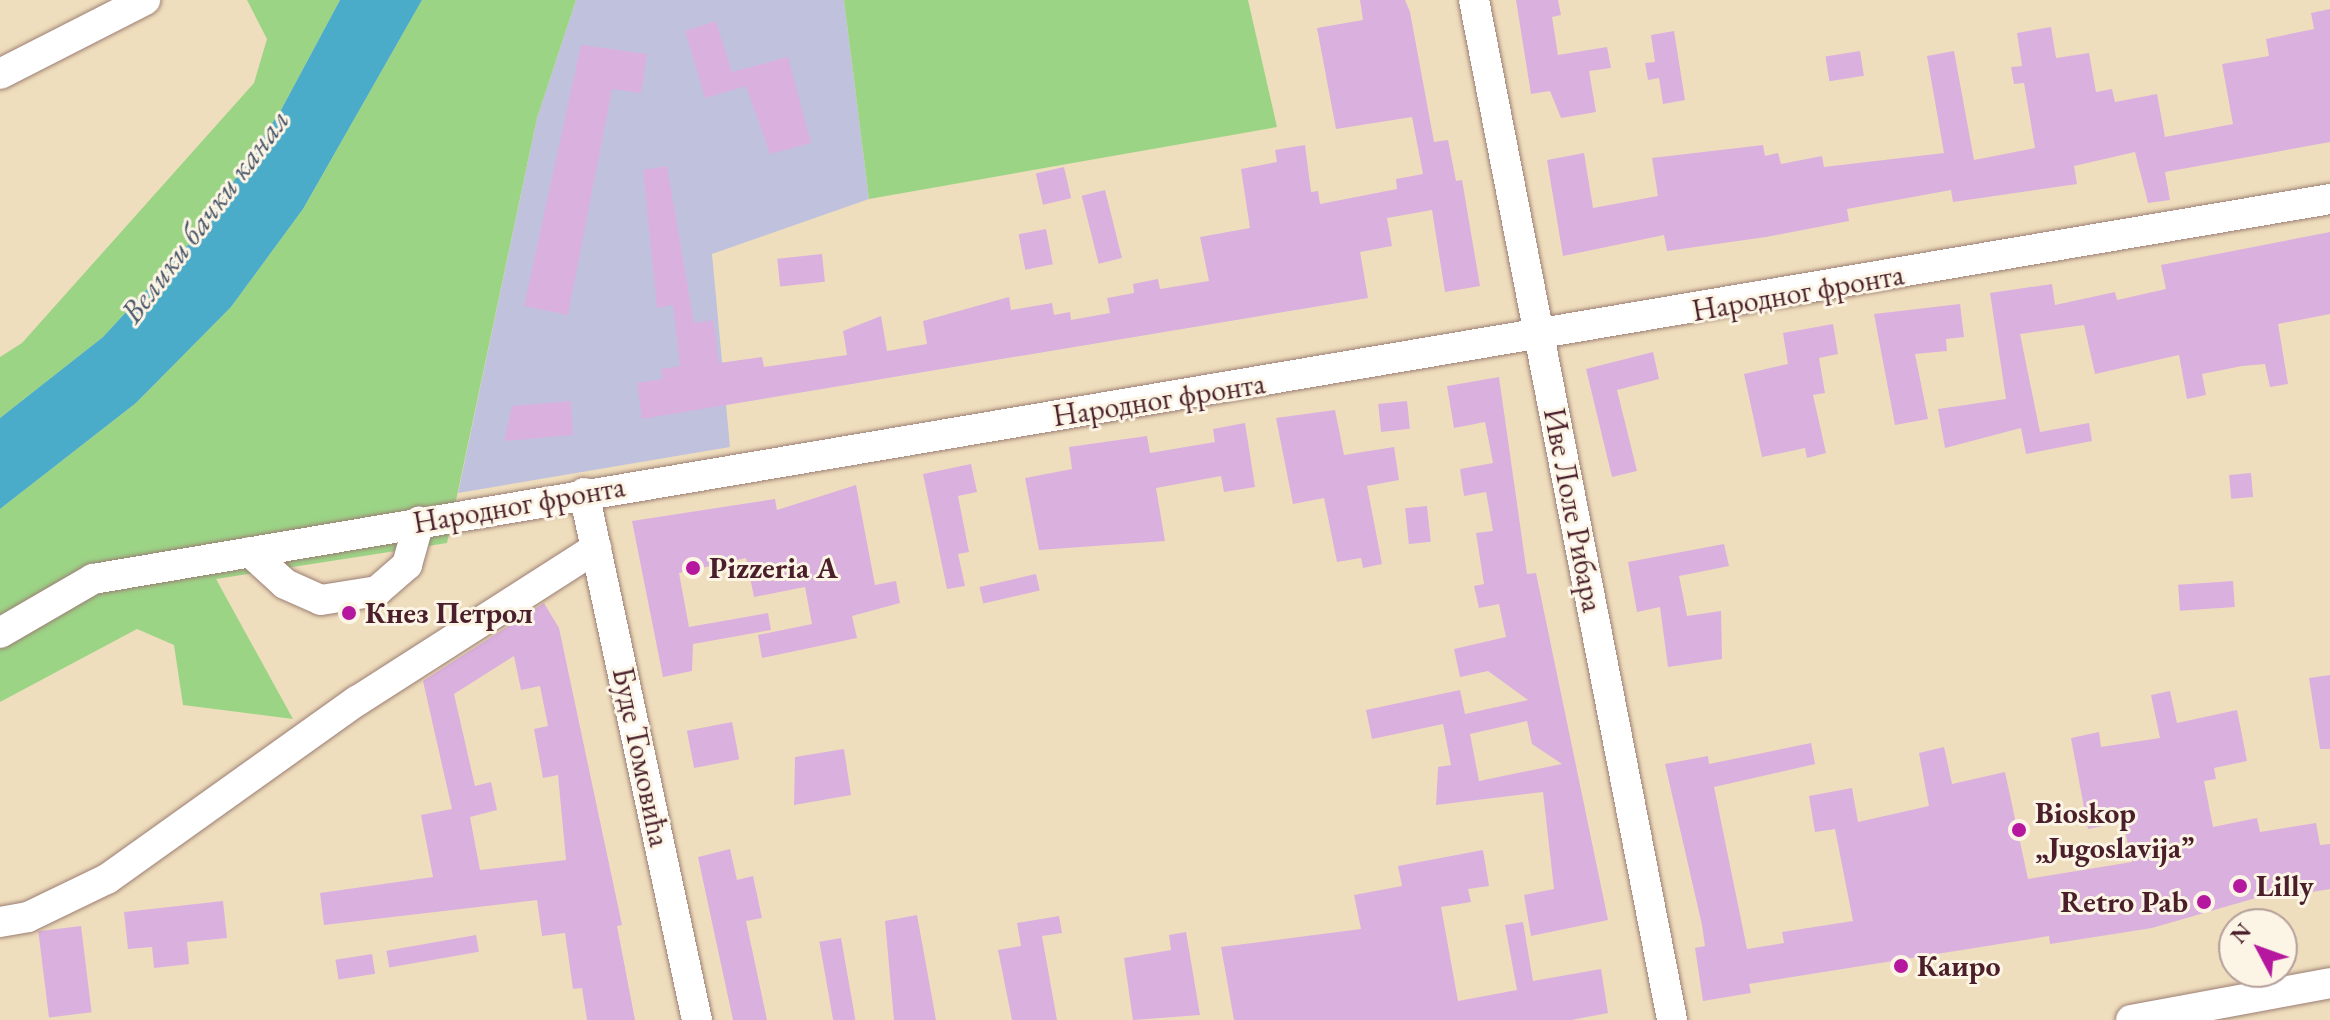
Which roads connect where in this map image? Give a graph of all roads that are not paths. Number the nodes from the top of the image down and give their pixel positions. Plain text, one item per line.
1 (145, 0) edge
2 (1474, 0) edge
3 (0, 74) edge
4 (2330, 199) edge
5 (1540, 338) junction
6 (584, 493) junction
7 (419, 522) junction
8 (596, 548) junction
9 (250, 552) junction
10 (0, 633) edge
11 (0, 922) edge
12 (2330, 983) edge
13 (697, 1020) edge
14 (1672, 1020) edge
15 (2131, 1020) edge

1 - 3 street
2 - 5 street, Иве Лоле Рибара
4 - 5 street, Народног фронта
5 - 6 street, Народног фронта
5 - 14 street, Иве Лоле Рибара
6 - 7 street, Народног фронта
6 - 8 street, Буде Томовића
7 - 9 street, Народног фронта
7 - 9 street
8 - 11 street
8 - 13 street, Буде Томовића
9 - 10 street, Народног фронта
12 - 15 street

